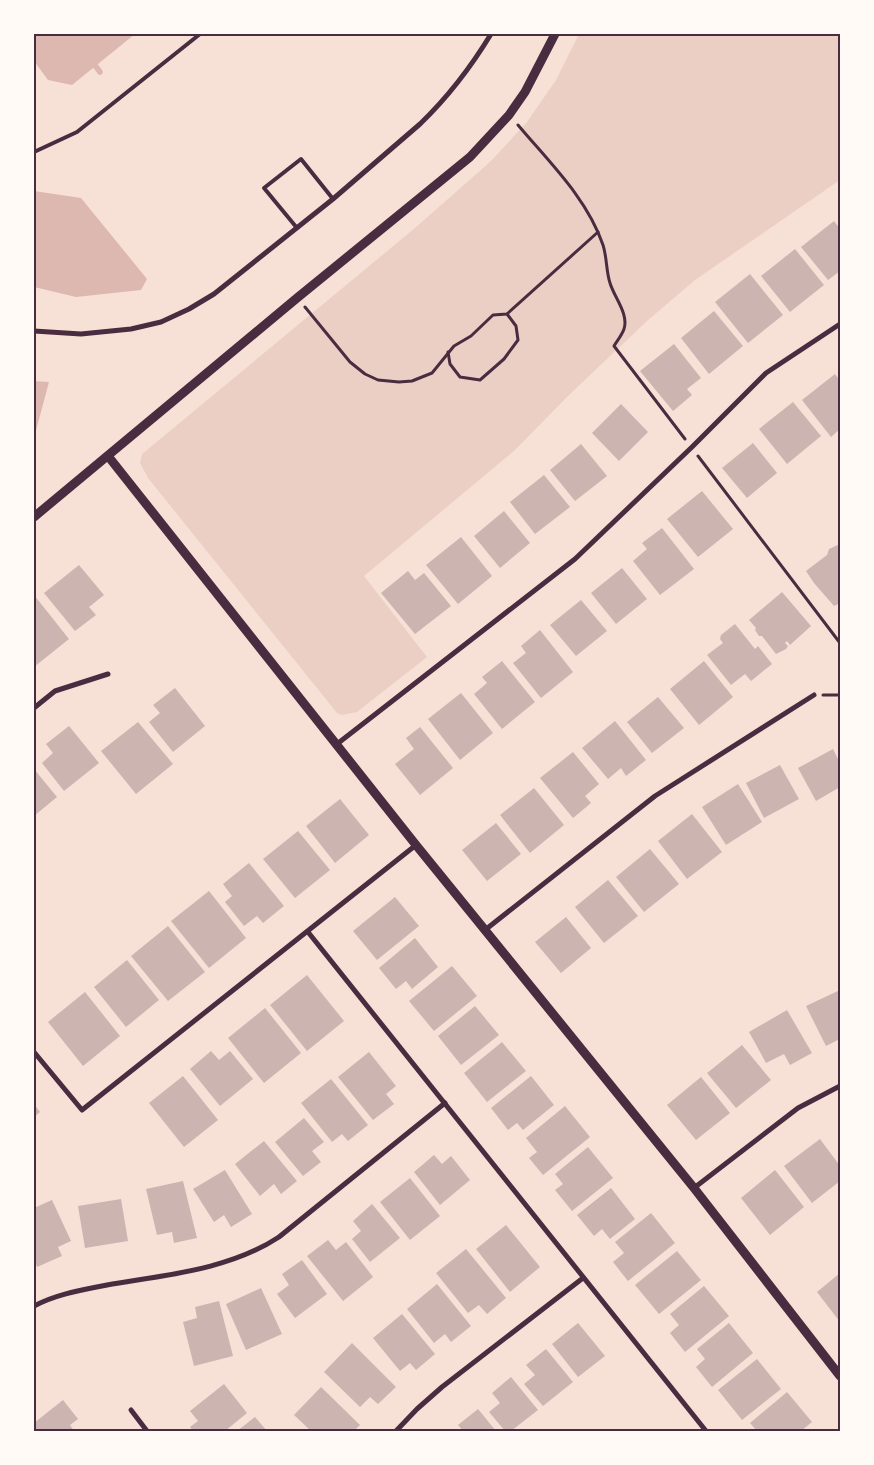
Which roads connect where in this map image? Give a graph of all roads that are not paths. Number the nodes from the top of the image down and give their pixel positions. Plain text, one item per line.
1 (200, 34) edge
2 (490, 34) edge
3 (555, 34) edge
4 (34, 152) edge
5 (333, 199) junction
6 (297, 228) junction
7 (840, 324) edge
8 (34, 331) edge
9 (108, 456) junction
10 (34, 517) edge
11 (108, 674) dead end
12 (814, 695) road end
13 (34, 708) edge
14 (337, 744) junction
15 (416, 846) junction
16 (485, 930) junction
17 (308, 932) junction
18 (34, 1052) edge
19 (840, 1086) edge
20 (444, 1103) junction
21 (694, 1188) junction
22 (583, 1278) junction
23 (34, 1306) edge
24 (840, 1376) edge
25 (130, 1410) dead end
26 (147, 1431) edge
27 (396, 1431) edge
28 (706, 1431) edge

1 - 4 lane
2 - 5 street
3 - 9 street
5 - 6 street
5 - 6 lane
6 - 8 street
7 - 14 street
9 - 10 street
9 - 14 street
11 - 13 street
12 - 16 street
14 - 15 street
15 - 16 street
15 - 17 street
16 - 21 street
17 - 18 street
17 - 20 street
19 - 21 street
20 - 22 street
20 - 23 street
21 - 24 street
22 - 27 street
22 - 28 street
25 - 26 street

